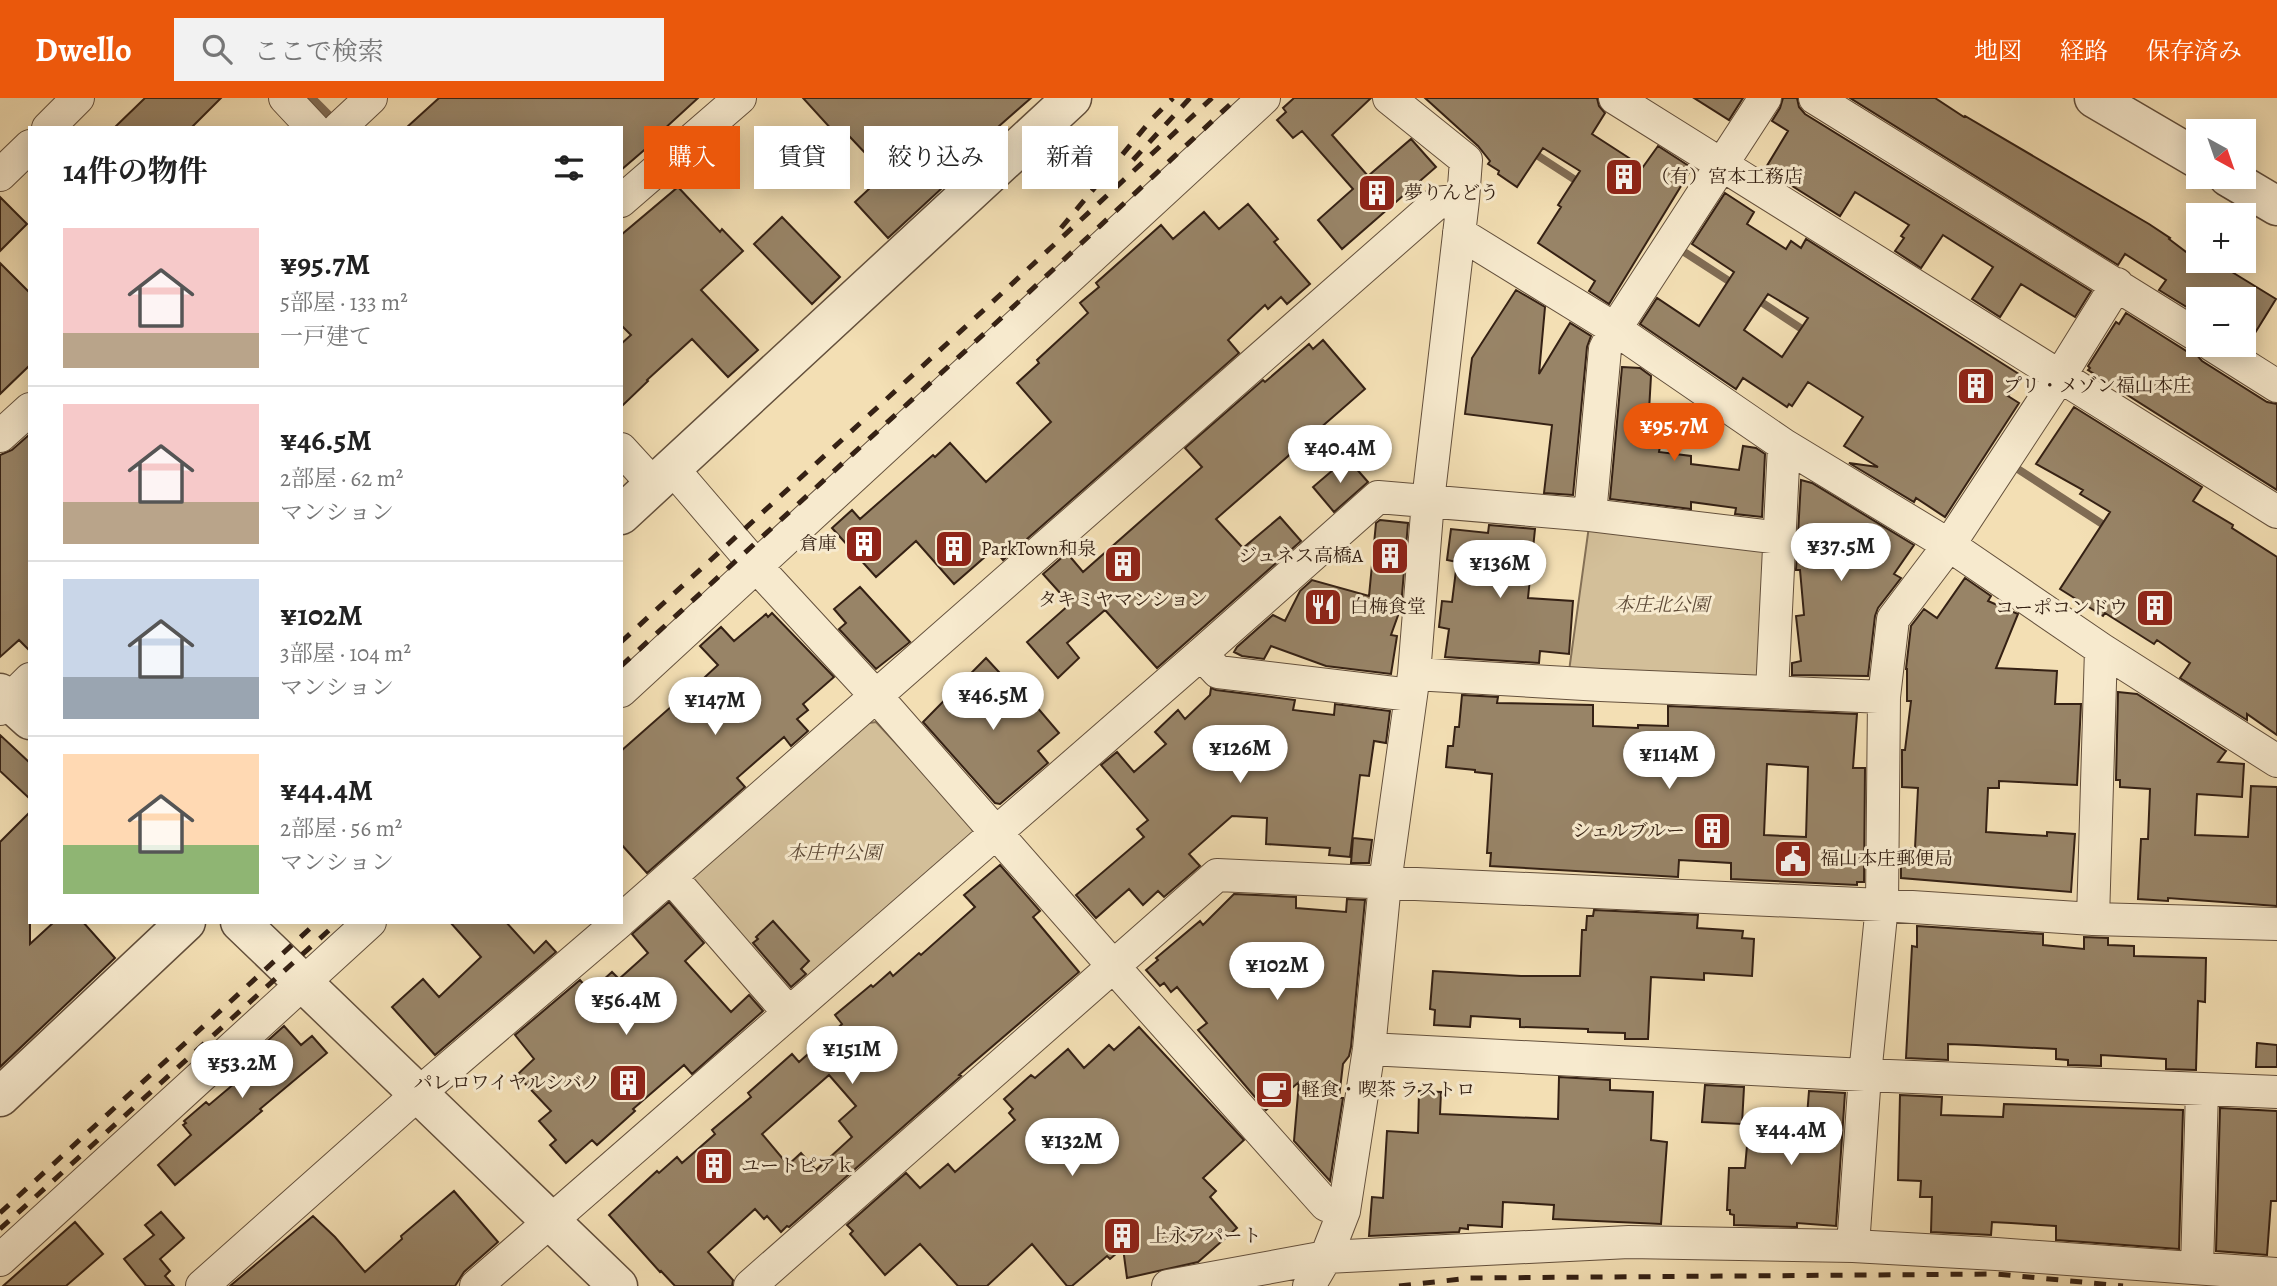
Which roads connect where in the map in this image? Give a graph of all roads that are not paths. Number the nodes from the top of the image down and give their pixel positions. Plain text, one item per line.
1 (78, 98) edge
2 (285, 98) edge
3 (371, 98) edge
4 (740, 98) edge
5 (1072, 98) edge
6 (1264, 98) edge
7 (1390, 98) edge
8 (1615, 98) edge
9 (1765, 98) edge
10 (1815, 98) edge
11 (2094, 98) edge
12 (342, 125) edge
13 (50, 126) edge
14 (311, 126) edge
15 (28, 148) edge
16 (2186, 152) edge
17 (1722, 165) junction
18 (0, 175) edge
19 (2248, 189) edge
20 (623, 199) edge
21 (1463, 200) junction
22 (2277, 206) edge
23 (1459, 233) junction
24 (2117, 284) junction
25 (2186, 328) edge
26 (1615, 329) junction
27 (2231, 357) edge
28 (2060, 376) junction
29 (2277, 386) edge
30 (28, 411) edge
31 (0, 436) edge
32 (1784, 445) junction
33 (623, 450) edge
34 (663, 477) junction
35 (1428, 501) junction
36 (2277, 512) edge
37 (623, 513) edge
38 (1590, 516) junction
39 (1781, 538) junction
40 (1949, 545) junction
41 (757, 567) junction
42 (2101, 649) junction
43 (1201, 654) junction
44 (1412, 685) junction
45 (623, 689) edge
46 (1772, 692) junction
47 (876, 696) junction
48 (1884, 697) junction
49 (2277, 761) edge
50 (996, 831) junction
51 (671, 877) junction
52 (1385, 883) junction
53 (1882, 905) junction
54 (623, 918) edge
55 (2093, 919) junction
56 (184, 924) edge
57 (242, 924) edge
58 (368, 924) edge
59 (616, 924) edge
60 (2277, 924) edge
61 (1114, 967) junction
62 (303, 983) junction
63 (789, 1013) junction
64 (1369, 1049) junction
65 (1865, 1075) junction
66 (2202, 1090) junction
67 (2277, 1092) edge
68 (418, 1094) junction
69 (0, 1097) edge
70 (1344, 1211) junction
71 (550, 1220) junction
72 (1853, 1246) junction
73 (1326, 1257) junction
74 (0, 1260) edge
75 (2197, 1268) junction
76 (2277, 1274) edge
77 (202, 1286) edge
78 (476, 1286) edge
79 (618, 1286) edge
80 (750, 1286) edge
81 (1168, 1286) edge
82 (1309, 1286) edge

1 - 13 street
2 - 14 street
3 - 12 street
4 - 20 street
5 - 34 street
6 - 41 street
7 - 21 street
8 - 17 street
9 - 17 street
10 - 24 street
11 - 16 street
15 - 18 street
17 - 26 street
17 - 28 street
19 - 22 street
21 - 23 street
21 - 47 street
23 - 26 street
23 - 35 street
24 - 25 street
24 - 28 street
26 - 32 street
26 - 38 street
27 - 29 street
28 - 36 street
28 - 40 street
30 - 31 street
32 - 39 street
32 - 40 street
33 - 34 street
34 - 37 street
34 - 41 street
35 - 38 street
35 - 43 street
35 - 44 street
38 - 39 street
39 - 46 street
40 - 42 street
40 - 48 street
41 - 45 street
41 - 47 street
42 - 49 street
42 - 55 street
43 - 44 street
43 - 50 street
44 - 46 street
44 - 52 street
46 - 48 street
47 - 50 street
47 - 51 street
48 - 53 street
50 - 61 street
50 - 63 street
51 - 54 street
51 - 63 street
52 - 53 street
52 - 61 street
52 - 64 street
53 - 55 street
53 - 65 street
55 - 60 street
56 - 69 street
57 - 62 street
58 - 62 street
59 - 68 street
61 - 70 street
61 - 80 street
62 - 68 street
62 - 74 street
63 - 71 street
64 - 65 street
64 - 70 street
65 - 66 street
65 - 72 street
66 - 67 street
66 - 75 street
68 - 71 street
68 - 77 street
70 - 73 street
71 - 78 street
71 - 79 street
72 - 73 street
72 - 75 street
73 - 81 street
73 - 82 street
75 - 76 street

